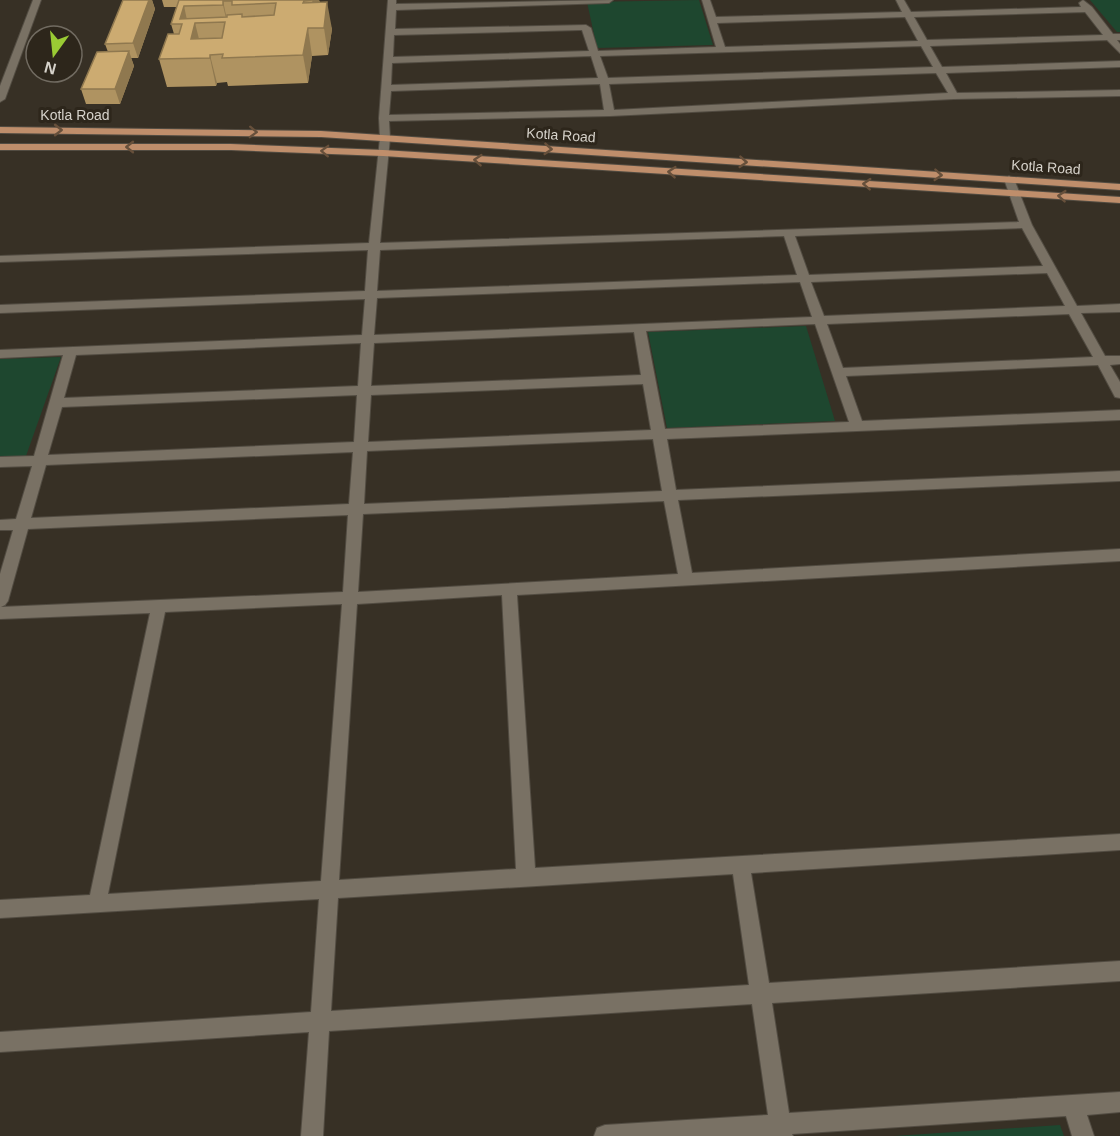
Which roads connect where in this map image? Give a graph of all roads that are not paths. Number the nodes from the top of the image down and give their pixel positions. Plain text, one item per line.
1 (37, 0) edge
2 (609, 0) edge
3 (706, 0) edge
4 (900, 0) edge
5 (1081, 0) edge
6 (392, 3) edge
7 (1089, 9) junction
8 (907, 13) junction
9 (712, 20) junction
10 (391, 32) junction
11 (1109, 37) junction
12 (1120, 37) edge
13 (924, 43) junction
14 (721, 49) junction
15 (1120, 50) edge
16 (593, 54) junction
17 (387, 60) junction
18 (1120, 64) edge
19 (940, 72) junction
20 (604, 81) junction
21 (387, 88) junction
22 (1120, 93) edge
23 (954, 96) junction
24 (0, 99) edge
25 (610, 113) junction
26 (384, 118) junction
27 (0, 130) edge
28 (385, 138) junction
29 (0, 147) edge
30 (383, 153) junction
31 (1009, 179) junction
32 (1120, 187) edge
33 (1014, 193) junction
34 (1120, 200) edge
35 (1026, 225) junction
36 (788, 233) junction
37 (375, 246) junction
38 (0, 259) edge
39 (1050, 269) junction
40 (805, 278) junction
41 (371, 295) junction
42 (1120, 308) edge
43 (0, 309) edge
44 (1073, 310) junction
45 (820, 320) junction
46 (639, 328) junction
47 (368, 339) junction
48 (71, 351) junction
49 (0, 354) edge
50 (1120, 360) edge
51 (1102, 361) junction
52 (839, 372) junction
53 (650, 379) junction
54 (364, 391) junction
55 (1120, 394) edge
56 (56, 403) junction
57 (1120, 415) edge
58 (857, 426) junction
59 (660, 434) junction
60 (360, 447) junction
61 (40, 460) junction
62 (0, 462) edge
63 (1120, 476) edge
64 (671, 496) junction
65 (356, 510) junction
66 (0, 525) edge
67 (22, 525) junction
68 (1120, 555) edge
69 (686, 579) junction
70 (509, 589) junction
71 (350, 598) junction
72 (0, 601) edge
73 (159, 606) junction
74 (0, 613) edge
75 (1120, 842) edge
76 (741, 866) junction
77 (526, 878) junction
78 (329, 891) junction
79 (97, 904) junction
80 (0, 909) edge
81 (1120, 971) edge
82 (760, 994) junction
83 (320, 1022) junction
84 (0, 1042) edge
85 (1120, 1102) edge
86 (1073, 1105) junction
87 (781, 1130) edge
88 (312, 1136) edge
89 (605, 1136) edge
90 (1083, 1136) edge

1 - 24 street
2 - 6 street
3 - 9 street
4 - 8 street
5 - 7 street
6 - 10 street
7 - 8 street
7 - 11 street
8 - 9 street
8 - 13 street
9 - 14 street
10 - 16 street
10 - 17 street
11 - 12 street
11 - 13 street
11 - 15 street
13 - 14 street
13 - 19 street
14 - 16 street
16 - 17 street
16 - 20 street
17 - 21 street
18 - 19 street
19 - 20 street
19 - 23 street
20 - 21 street
20 - 25 street
21 - 26 street
22 - 23 street
23 - 25 street
25 - 26 street
26 - 28 street
27 -> 28 main road, Kotla Road
28 - 30 street
28 -> 31 main road, Kotla Road
30 -> 29 main road, Kotla Road
33 -> 30 main road, Kotla Road
30 - 37 street
31 - 32 main road, Kotla Road
31 - 33 street
34 -> 33 main road, Kotla Road
33 - 35 street
35 - 36 street
35 - 39 street
36 - 37 street
36 - 40 street
37 - 38 street
37 - 41 street
39 - 40 street
39 - 44 street
40 - 41 street
40 - 45 street
41 - 43 street
41 - 47 street
42 - 44 street
44 - 45 street
44 - 51 street
45 - 46 street
45 - 52 street
46 - 47 street
46 - 53 street
47 - 48 street
47 - 54 street
48 - 49 street
48 - 56 street
50 - 51 street
51 - 52 street
51 - 55 street
52 - 58 street
53 - 54 street
53 - 59 street
54 - 56 street
54 - 60 street
56 - 61 street
57 - 58 street
58 - 59 street
59 - 60 street
59 - 64 street
60 - 61 street
60 - 65 street
61 - 62 street
61 - 67 street
63 - 64 street
64 - 65 street
64 - 69 street
65 - 67 street
65 - 71 street
66 - 67 street
67 - 72 street
68 - 69 street
69 - 70 street
70 - 71 street
70 - 77 street
71 - 73 street
71 - 78 street
73 - 74 street
73 - 79 street
75 - 76 street
76 - 77 street
76 - 82 street
77 - 78 street
78 - 79 street
78 - 83 street
79 - 80 street
81 - 82 street
82 - 83 street
82 - 87 street
83 - 84 street
83 - 88 street
85 - 86 street
86 - 87 street
86 - 90 street
87 - 89 street

